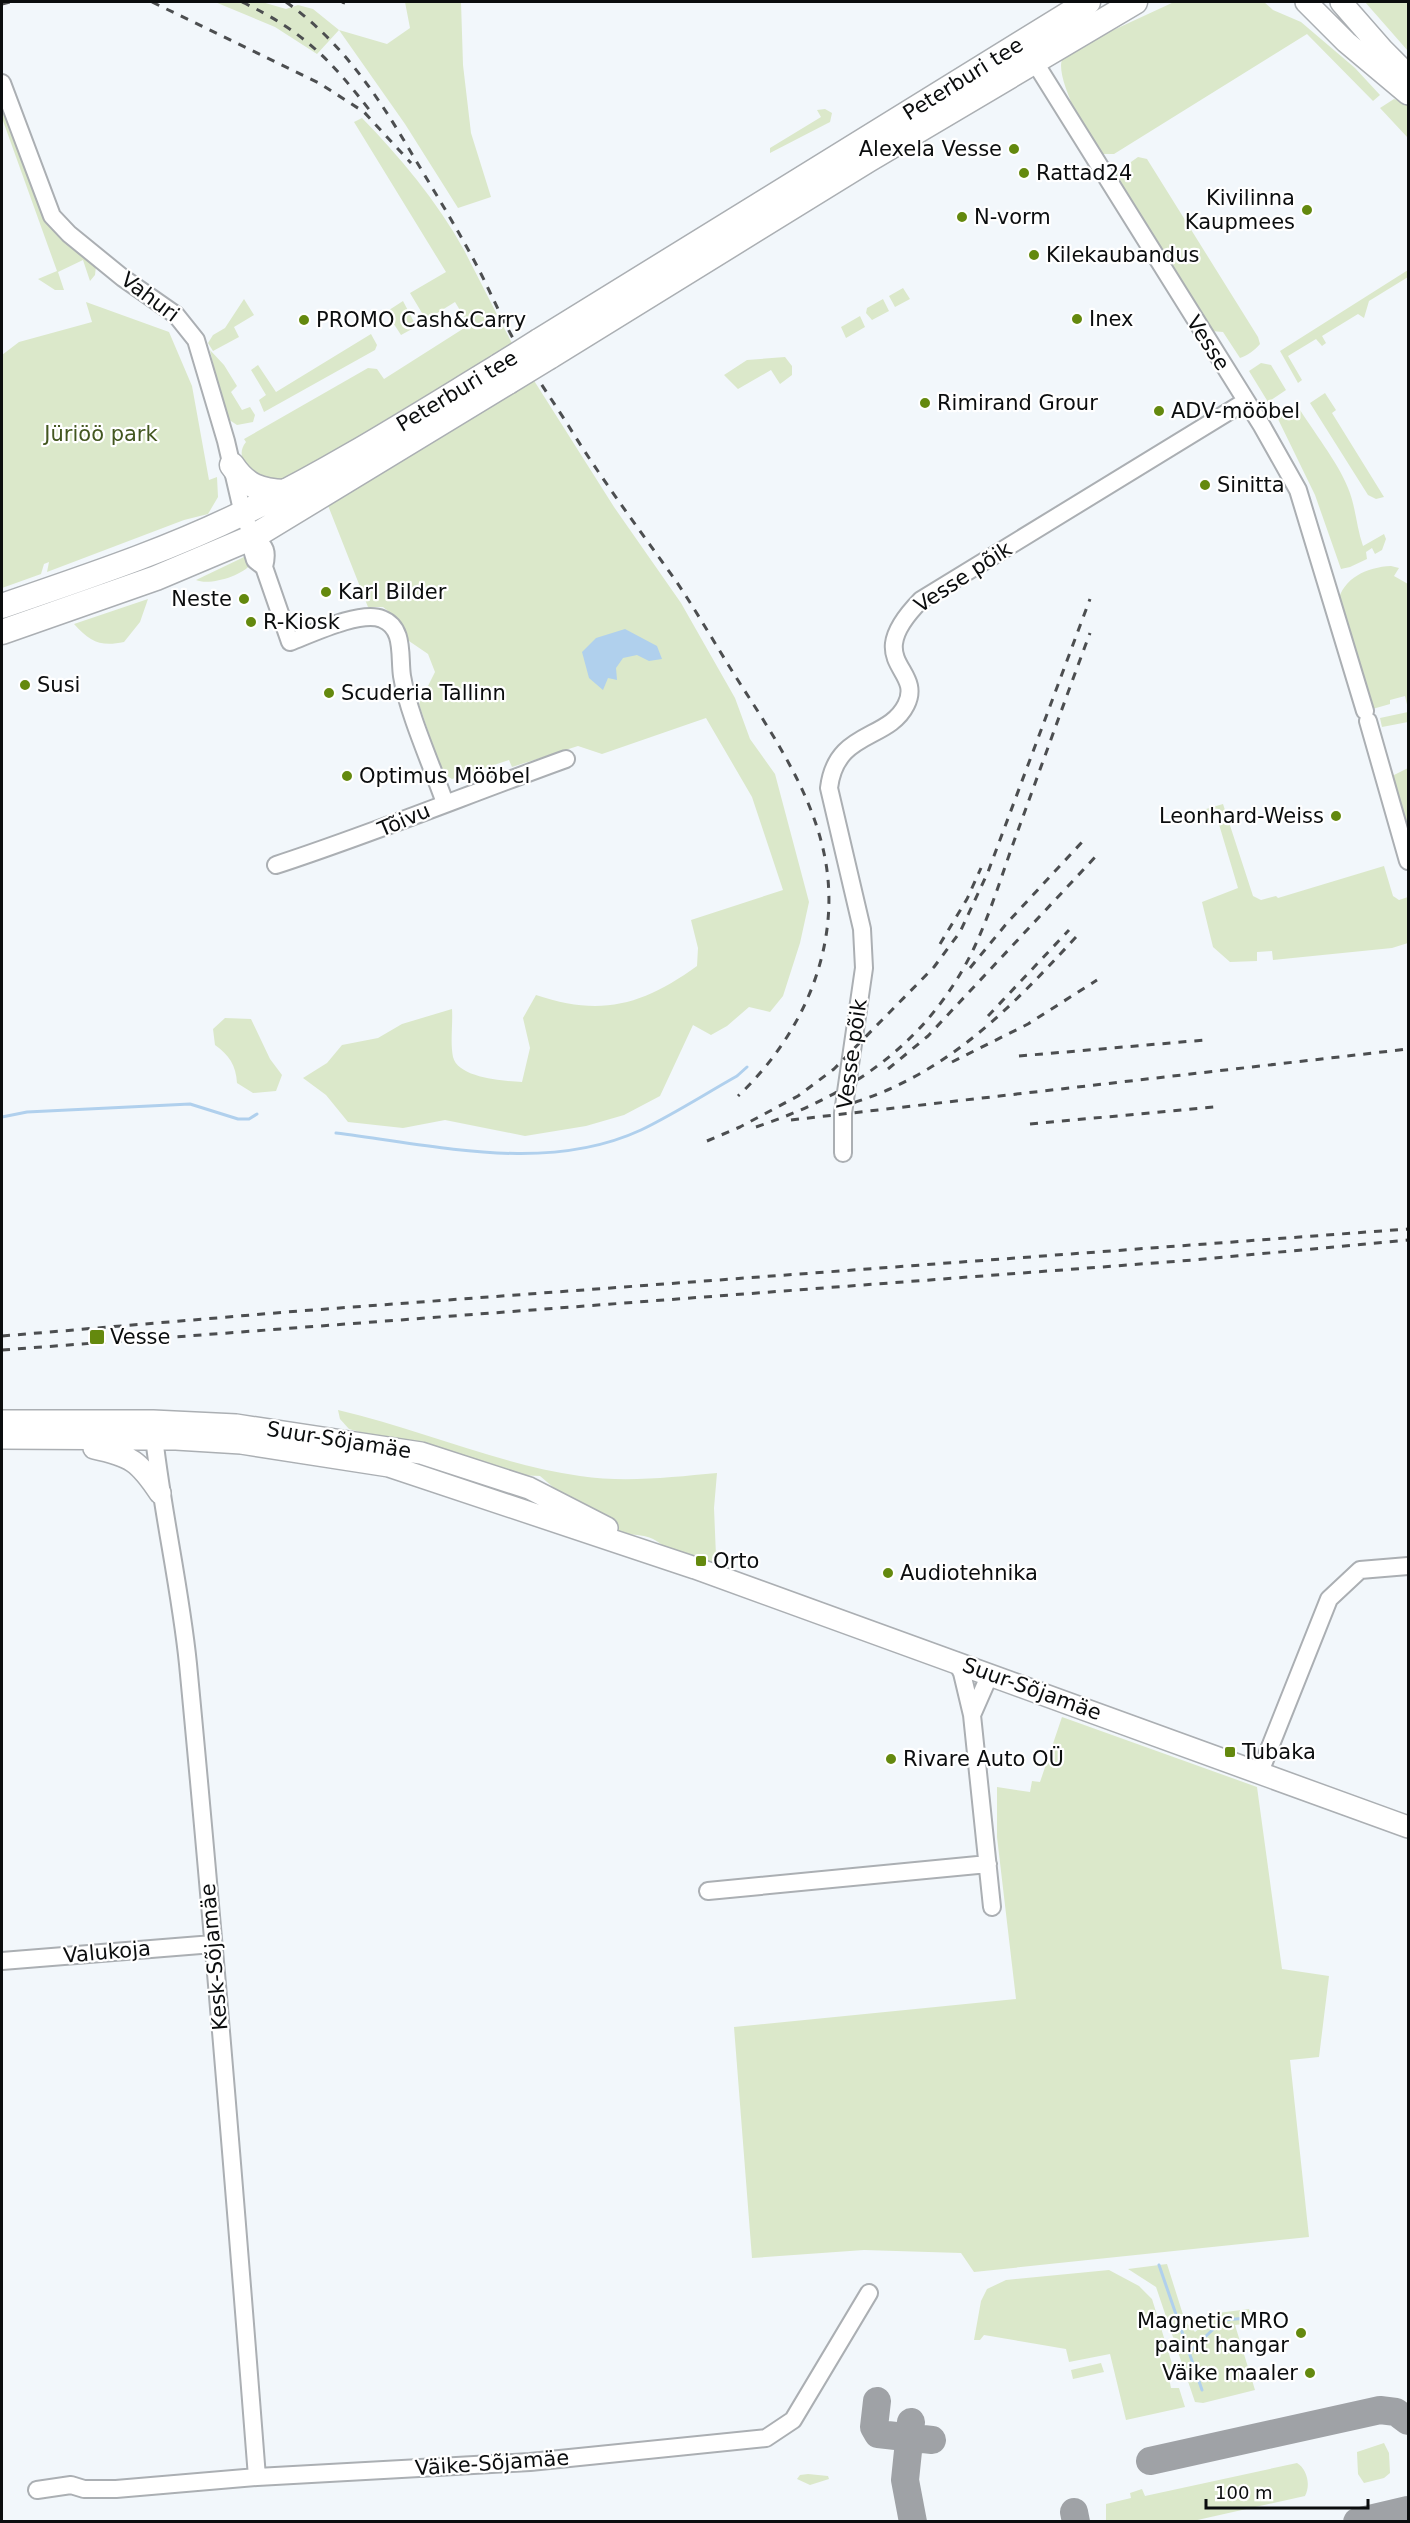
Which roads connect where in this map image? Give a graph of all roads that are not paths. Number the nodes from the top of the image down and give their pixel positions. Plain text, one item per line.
1 (1088, 2) edge
2 (1134, 2) edge
3 (1306, 2) edge
4 (1341, 2) edge
5 (1041, 31) junction
6 (1034, 61) junction
7 (1408, 75) edge
8 (2, 83) edge
9 (1408, 94) edge
10 (544, 349) junction
11 (504, 374) junction
12 (1246, 401) junction
13 (232, 465) junction
14 (285, 492) junction
15 (243, 514) junction
16 (253, 537) junction
17 (2, 606) edge
18 (2, 632) edge
19 (566, 759) dead end
20 (445, 803) junction
21 (1408, 861) edge
22 (276, 865) dead end
23 (843, 1153) dead end
24 (2, 1421) edge
25 (154, 1430) junction
26 (2, 1438) edge
27 (62, 1438) junction
28 (160, 1493) junction
29 (545, 1496) junction
30 (538, 1517) junction
31 (655, 1554) junction
32 (1408, 1566) edge
33 (956, 1661) junction
34 (990, 1674) junction
35 (972, 1715) junction
36 (1260, 1772) junction
37 (1408, 1827) edge
38 (988, 1864) junction
39 (708, 1891) dead end
40 (993, 1907) dead end
41 (213, 1944) junction
42 (2, 1961) edge
43 (869, 2293) dead end
44 (257, 2477) junction
45 (37, 2490) dead end

1 - 5 highway, Peterburi tee
2 - 6 highway, Peterburi tee
3 - 9 main road
4 - 7 main road
5 - 6 street, Peterburi tee
5 - 10 highway, Peterburi tee
6 - 10 highway, Peterburi tee
6 - 12 street, Vesse
8 - 13 street, Vahuri
10 - 11 highway, Peterburi tee, bridge
11 - 14 highway, Peterburi tee
11 - 16 highway, Peterburi tee
12 - 21 street, Vesse
12 - 23 street, Vesse põik
13 - 14 highway
13 - 15 street, Vahuri
14 - 15 highway, Peterburi tee
15 - 16 street, Vahuri
15 - 17 highway, Peterburi tee
16 - 18 highway, Peterburi tee
16 - 20 street, Vahuri
19 - 20 street, Tõivu
20 - 22 street, Tõivu
24 - 25 main road, Suur-Sõjamäe
25 - 27 main road, Suur-Sõjamäe
25 - 28 street, Kesk-Sõjamäe
25 - 29 main road, Suur-Sõjamäe
25 - 30 main road, Suur-Sõjamäe
26 - 27 main road, Suur-Sõjamäe
27 - 28 main road
28 - 41 street, Kesk-Sõjamäe
29 - 30 main road
29 - 31 main road, Suur-Sõjamäe
30 - 31 main road, Suur-Sõjamäe
31 - 33 main road, Suur-Sõjamäe
32 - 36 street
33 - 34 main road, Suur-Sõjamäe
33 - 35 street
34 - 35 street
34 - 36 main road, Suur-Sõjamäe
35 - 38 street
36 - 37 main road, Suur-Sõjamäe
38 - 39 street
38 - 40 street
41 - 42 street, Valukoja
41 - 44 street, Kesk-Sõjamäe
43 - 44 street, Väike-Sõjamäe
44 - 45 street, Väike-Sõjamäe

